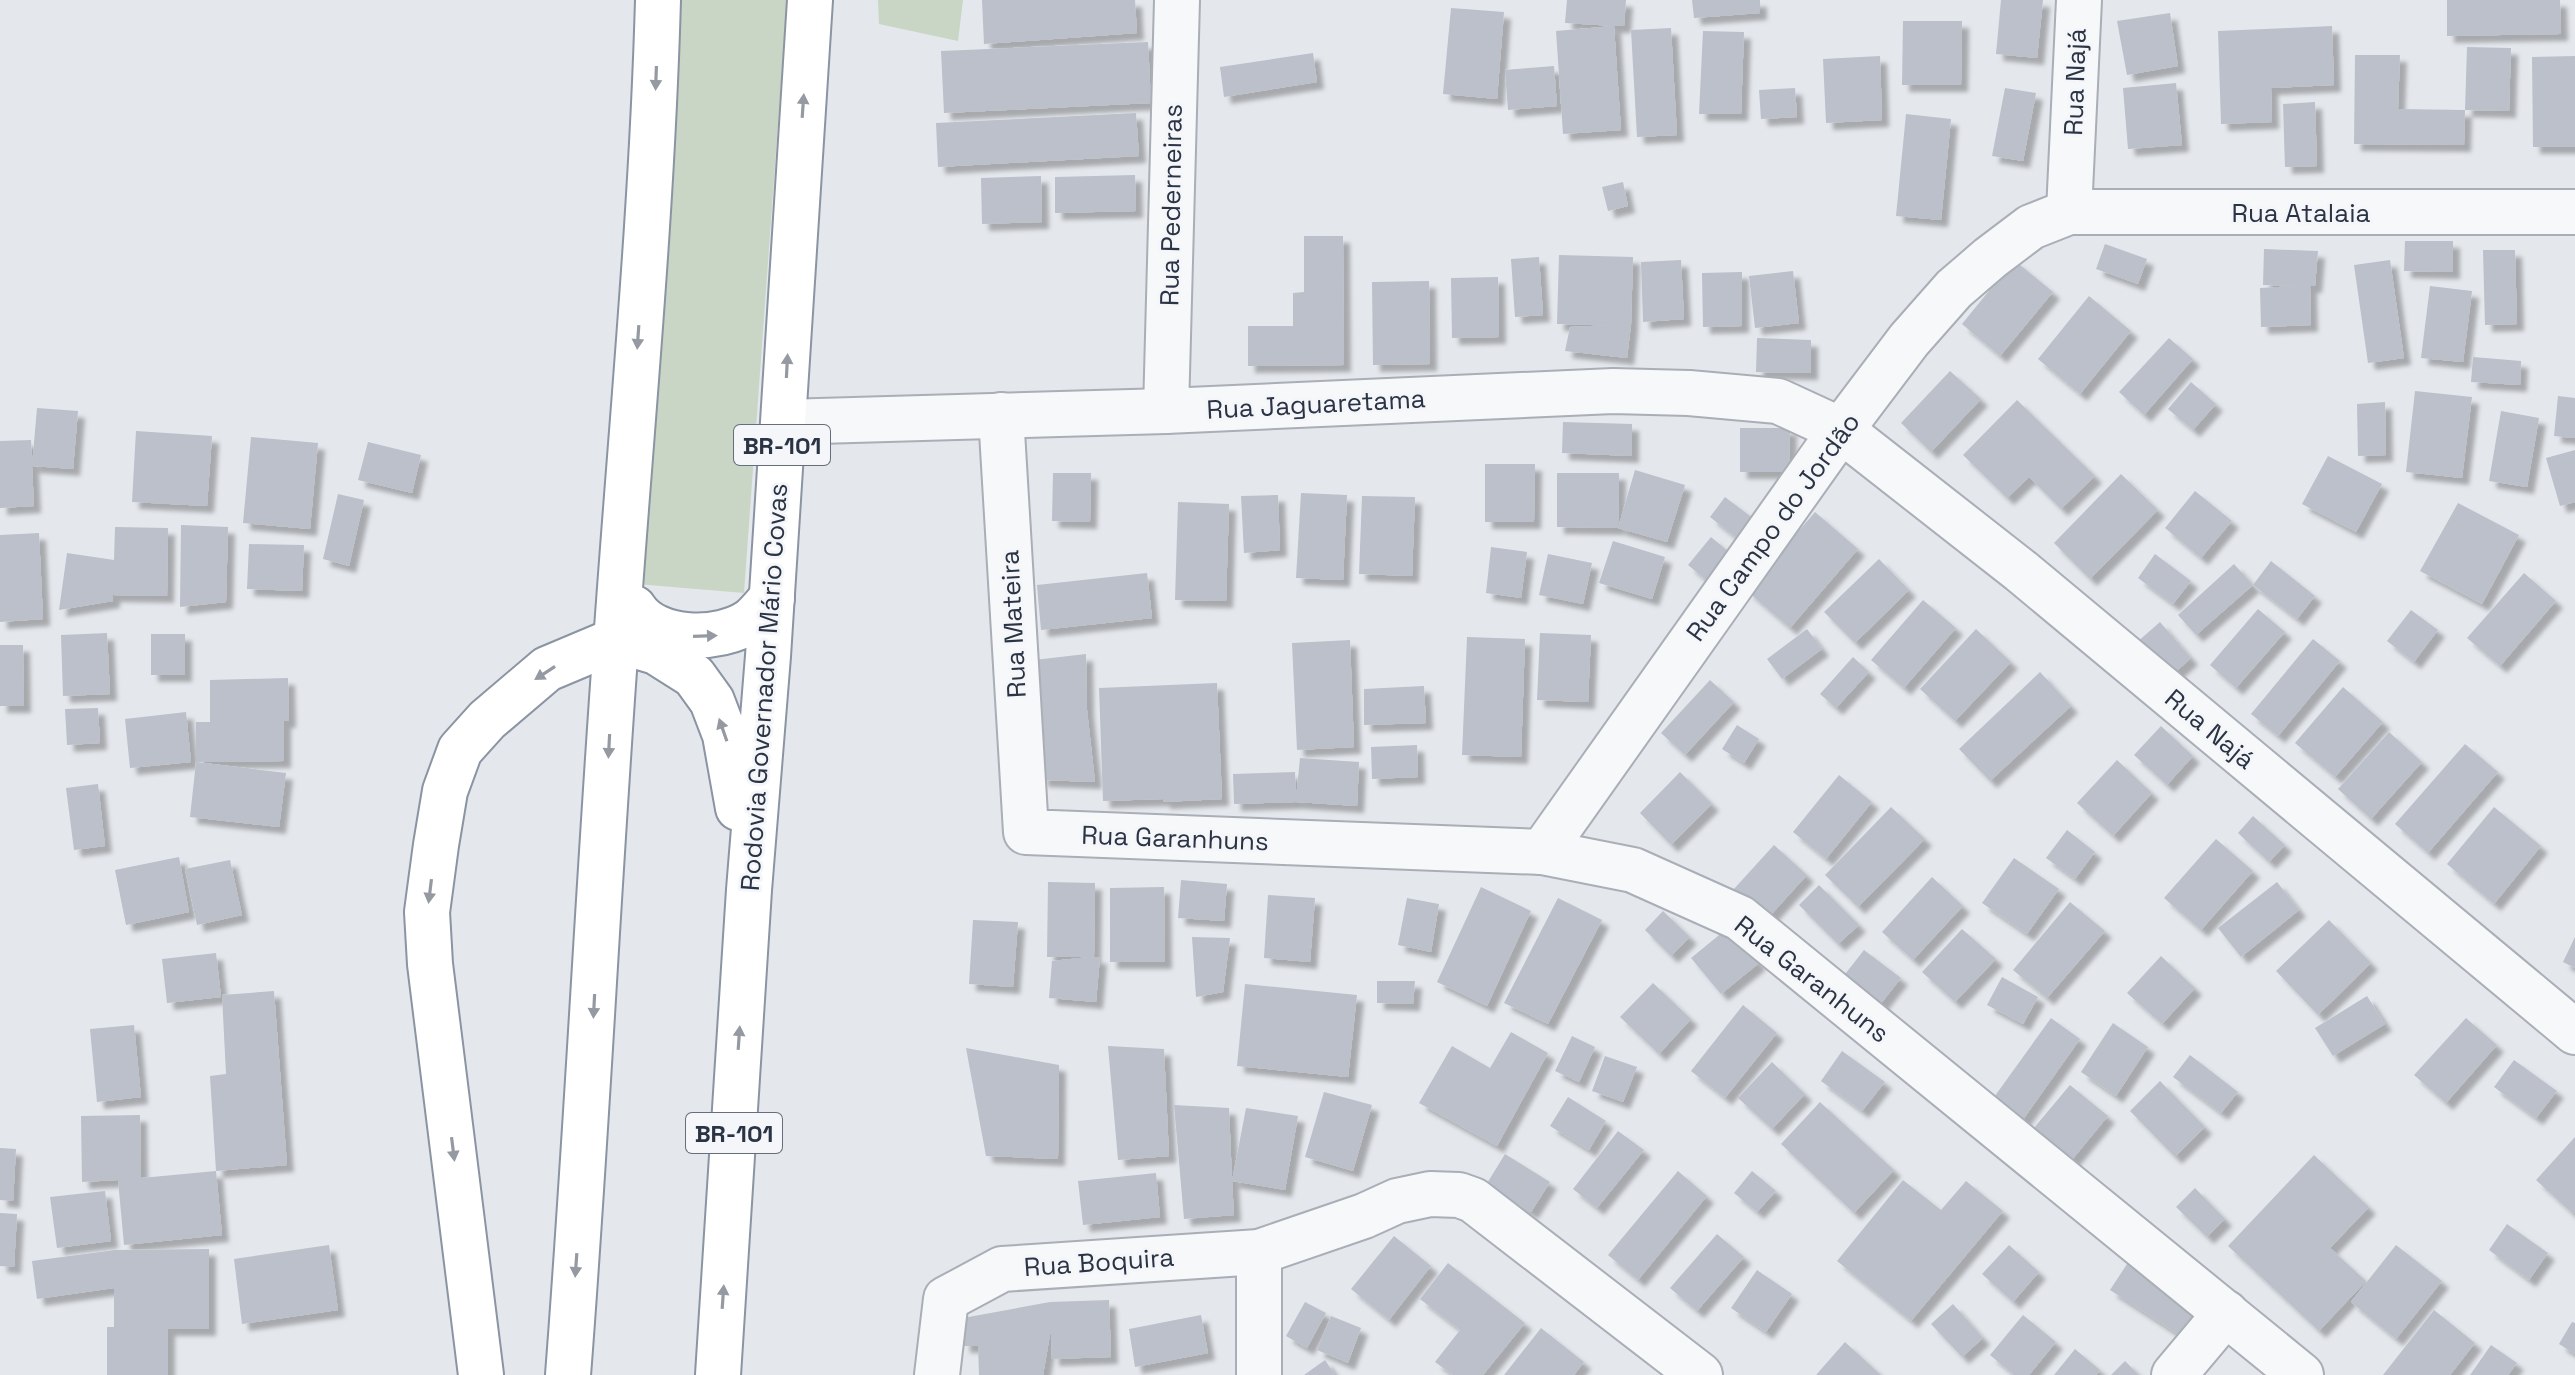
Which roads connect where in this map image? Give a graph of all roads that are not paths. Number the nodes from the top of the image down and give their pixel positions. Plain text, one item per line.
1 (658, 0) edge
2 (810, 0) edge
3 (1177, 0) edge
4 (2079, 0) edge
5 (2575, 212) edge
6 (2050, 219) junction
7 (1166, 411) junction
8 (1001, 415) junction
9 (784, 422) junction
10 (1841, 430) junction
11 (621, 585) junction
12 (772, 598) junction
13 (616, 640) junction
14 (1026, 832) joint
15 (1542, 852) junction
16 (749, 890) junction
17 (2575, 1032) edge
18 (1259, 1252) junction
19 (2226, 1313) junction
20 (481, 1375) edge
21 (568, 1375) edge
22 (718, 1375) edge
23 (937, 1375) edge
24 (1259, 1375) edge
25 (1700, 1375) edge
26 (2174, 1375) edge
27 (2301, 1375) edge

1 -> 11 highway
9 -> 2 highway, Rodovia Governador Mário Covas / BR-101
3 - 7 street, Rua Pederneiras
4 - 6 street, Rua Najá
5 - 6 street, Rua Atalaia
6 - 10 street, Rua Campo do Jordão
7 - 8 street, Rua Jaguaretama
7 - 10 street, Rua Jaguaretama
8 - 9 street, Rua Jaguaretama
8 - 14 street, Rua Mateira
9 - 12 highway, Rodovia Governador Mário Covas / BR-101
10 - 15 street, Rua Campo do Jordão
10 - 17 street, Rua Najá
11 -> 12 highway
11 - 13 highway
12 - 16 highway, Rodovia Governador Mário Covas / BR-101
16 -> 13 highway
13 -> 20 highway
13 -> 21 highway
14 - 15 street, Rua Garanhuns
15 - 19 street, Rua Garanhuns
22 -> 16 highway, Rodovia Governador Mário Covas / BR-101
18 - 23 street, Rua Boquira
18 - 24 street
18 - 25 street, Rua Boquira
19 - 26 street
19 - 27 street, Rua Garanhuns

